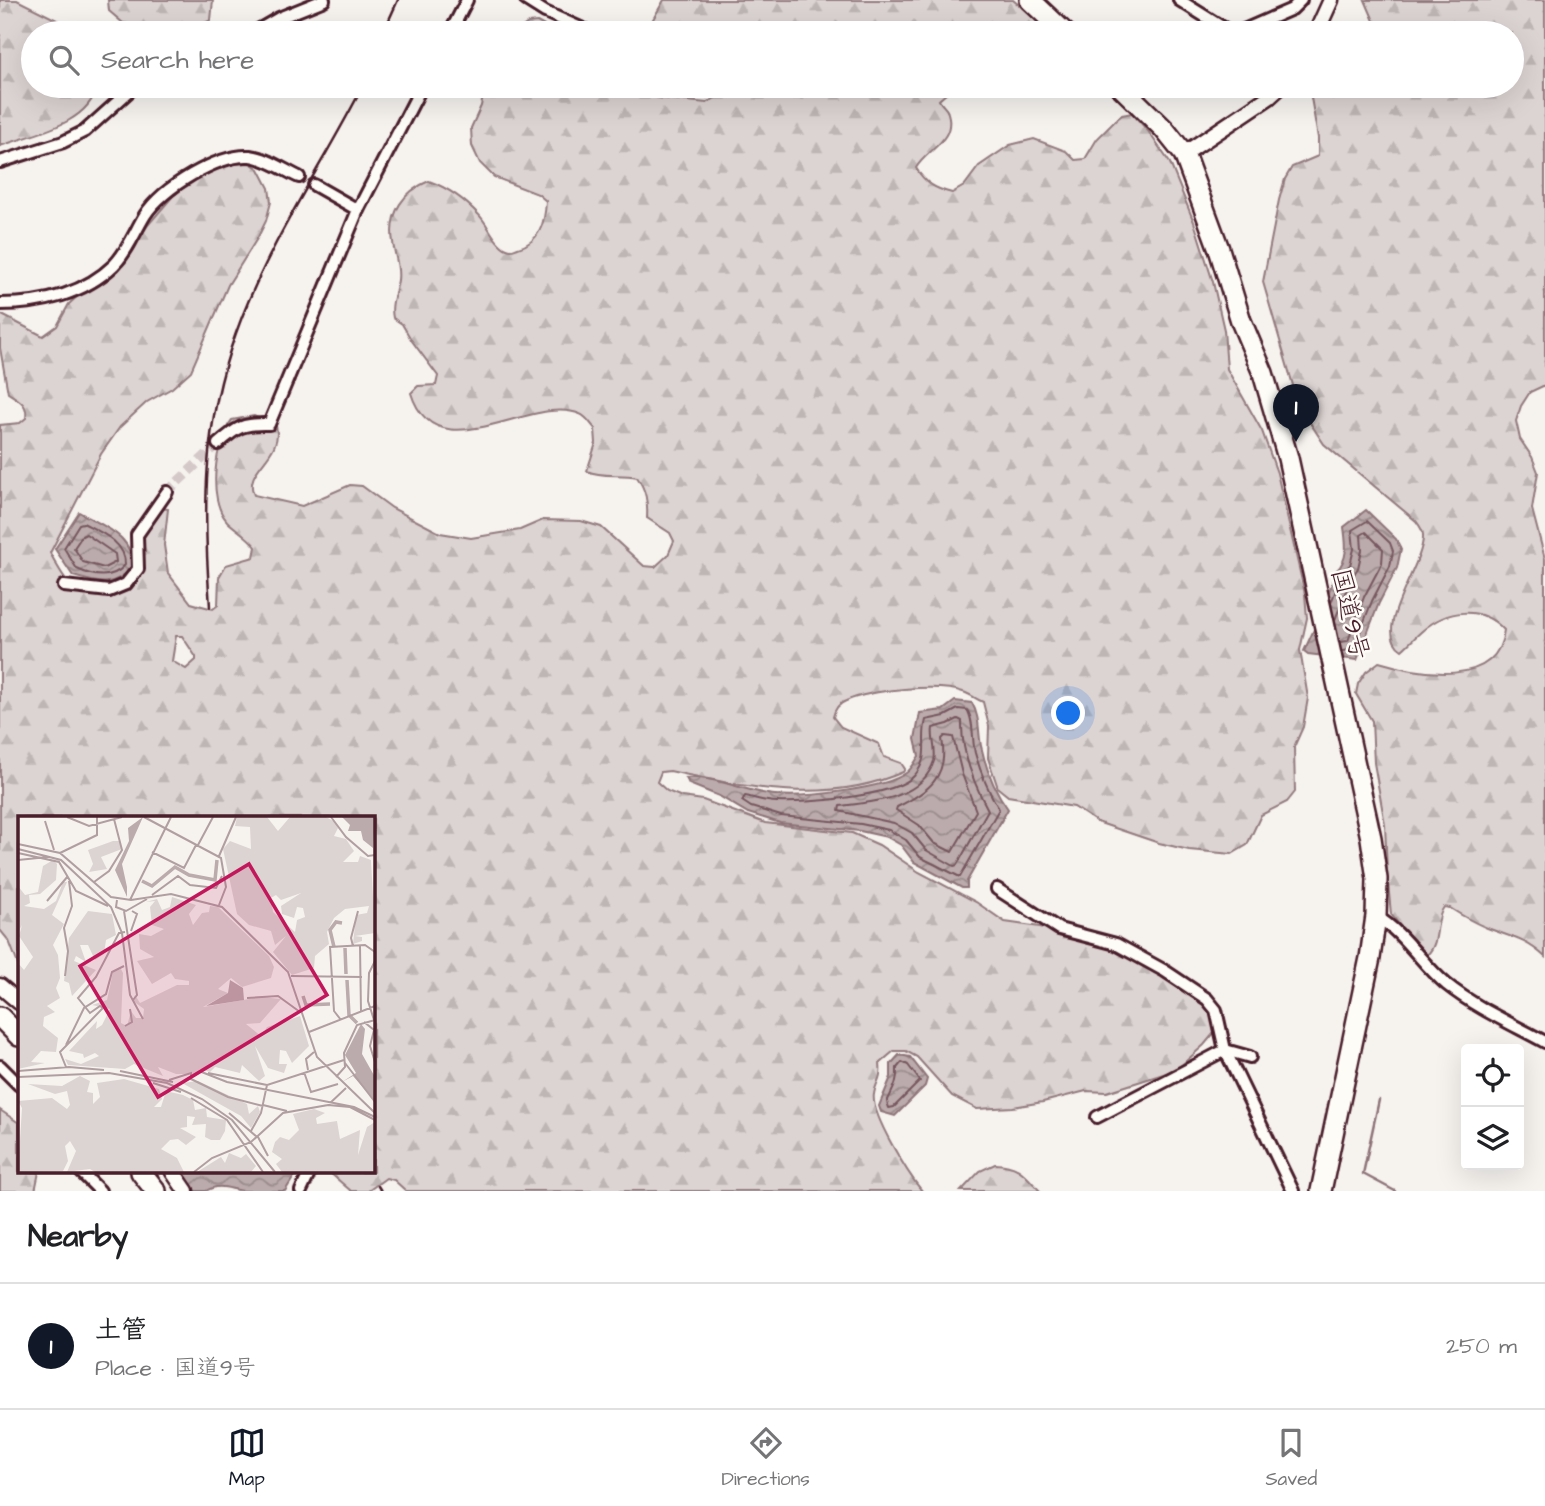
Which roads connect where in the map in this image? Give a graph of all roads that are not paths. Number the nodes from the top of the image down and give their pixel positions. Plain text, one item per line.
1 (324, 0) edge
2 (467, 0) edge
3 (526, 0) edge
4 (1030, 0) edge
5 (1179, 0) edge
6 (1301, 0) edge
7 (1331, 0) edge
8 (274, 21) edge
9 (456, 21) edge
10 (565, 21) edge
11 (1052, 21) edge
12 (1212, 21) edge
13 (1264, 21) edge
14 (1321, 21) edge
15 (122, 98) edge
16 (416, 98) edge
17 (1132, 98) edge
18 (1267, 98) edge
19 (1184, 153) junction
20 (0, 162) edge
21 (299, 177) dead end
22 (314, 185) dead end
23 (358, 210) junction
24 (0, 304) edge
25 (218, 444) tunnel mouth
26 (167, 492) tunnel mouth
27 (64, 586) dead end
28 (997, 889) dead end
29 (1376, 916) junction
30 (0, 986) edge
31 (18, 1001) edge
32 (0, 1017) edge
33 (18, 1035) edge
34 (1545, 1042) edge
35 (1226, 1050) junction
36 (1250, 1057) dead end
37 (0, 1066) edge
38 (18, 1083) edge
39 (1097, 1117) dead end
40 (83, 1174) edge
41 (143, 1174) edge
42 (174, 1174) edge
43 (309, 1174) edge
44 (100, 1191) edge
45 (156, 1191) edge
46 (186, 1191) edge
47 (301, 1191) edge
48 (1293, 1191) edge
49 (1321, 1191) edge

1 - 8 street
2 - 9 street
3 - 10 street
4 - 11 highway
5 - 12 street
6 - 13 street
7 - 14 main road
15 - 20 street
16 - 23 street
17 - 19 highway, 国道9号
18 - 19 main road
19 - 29 highway, 国道9号
21 - 24 street
22 - 23 street
23 - 25 street
26 - 27 street
28 - 35 street
29 - 34 street
29 - 49 highway, 国道9号
30 - 31 main road
32 - 33 highway
35 - 36 street
35 - 39 street
35 - 48 street
37 - 38 street
40 - 44 street
41 - 45 highway
42 - 46 main road
43 - 47 street

